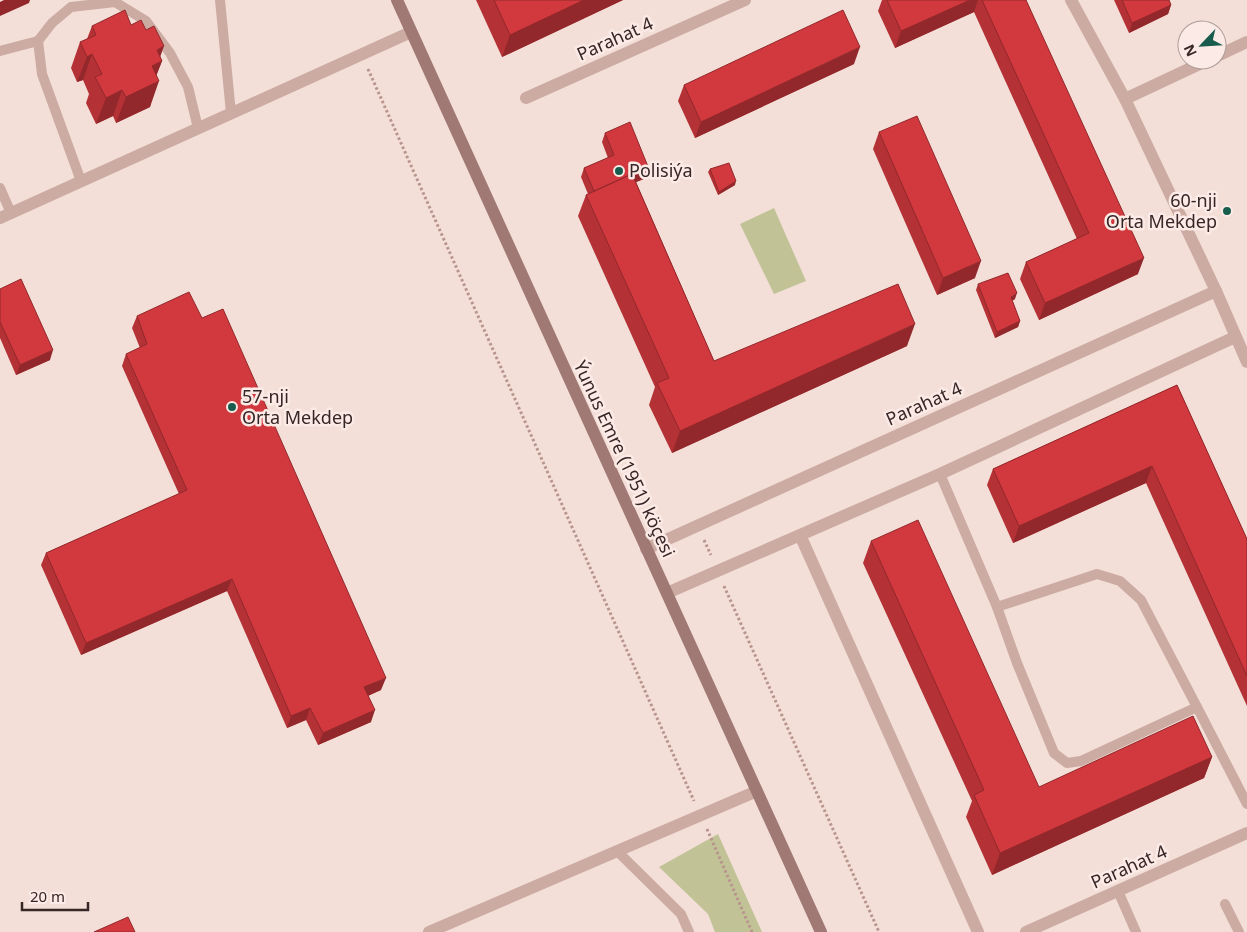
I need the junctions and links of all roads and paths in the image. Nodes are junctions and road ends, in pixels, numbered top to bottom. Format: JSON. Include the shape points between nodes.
{"nodes":[{"id":1,"x":220,"y":0,"type":"edge"},
{"id":2,"x":397,"y":0,"type":"edge"},
{"id":3,"x":745,"y":0,"type":"edge"},
{"id":4,"x":1071,"y":0,"type":"edge"},
{"id":5,"x":114,"y":1,"type":"edge"},
{"id":6,"x":70,"y":4,"type":"edge"},
{"id":7,"x":411,"y":32,"type":"junction"},
{"id":8,"x":38,"y":42,"type":"junction"},
{"id":9,"x":1247,"y":42,"type":"edge"},
{"id":10,"x":0,"y":50,"type":"edge"},
{"id":11,"x":1227,"y":51,"type":"edge"},
{"id":12,"x":362,"y":54,"type":"junction"},
{"id":13,"x":1187,"y":70,"type":"edge"},
{"id":14,"x":526,"y":98,"type":"dead end"},
{"id":15,"x":1125,"y":99,"type":"junction"},
{"id":16,"x":231,"y":113,"type":"junction"},
{"id":17,"x":198,"y":128,"type":"junction"},
{"id":18,"x":81,"y":181,"type":"junction"},
{"id":19,"x":0,"y":188,"type":"edge"},
{"id":20,"x":6,"y":215,"type":"edge"},
{"id":21,"x":1216,"y":291,"type":"junction"},
{"id":22,"x":1235,"y":337,"type":"junction"},
{"id":23,"x":1247,"y":362,"type":"edge"},
{"id":24,"x":940,"y":474,"type":"junction"},
{"id":25,"x":698,"y":526,"type":"junction"},
{"id":26,"x":800,"y":535,"type":"junction"},
{"id":27,"x":646,"y":550,"type":"junction"},
{"id":28,"x":718,"y":571,"type":"junction"},
{"id":29,"x":667,"y":593,"type":"junction"},
{"id":30,"x":996,"y":607,"type":"junction"},
{"id":31,"x":1198,"y":707,"type":"junction"},
{"id":32,"x":756,"y":791,"type":"junction"},
{"id":33,"x":1246,"y":798,"type":"edge"},
{"id":34,"x":700,"y":815,"type":"junction"},
{"id":35,"x":1247,"y":833,"type":"edge"},
{"id":36,"x":617,"y":851,"type":"junction"},
{"id":37,"x":1118,"y":891,"type":"junction"},
{"id":38,"x":1225,"y":904,"type":"dead end"},
{"id":39,"x":429,"y":932,"type":"edge"},
{"id":40,"x":689,"y":932,"type":"edge"},
{"id":41,"x":752,"y":932,"type":"edge"},
{"id":42,"x":821,"y":932,"type":"edge"},
{"id":43,"x":879,"y":932,"type":"edge"},
{"id":44,"x":978,"y":932,"type":"edge"},
{"id":45,"x":1026,"y":932,"type":"edge"},
{"id":46,"x":1136,"y":932,"type":"edge"},
{"id":47,"x":1239,"y":932,"type":"edge"}],
"edges":[{"from":1,"to":16,"type":"lane"},
{"from":2,"to":7,"type":"street","name":"Ýunus Emre (1951) köçesi"},
{"from":3,"to":14,"type":"street","name":"Parahat 4"},
{"from":4,"to":15,"type":"street"},
{"from":5,"to":6,"type":"lane"},
{"from":5,"to":17,"type":"lane","via":[[146,22],[170,53],[188,87]]},
{"from":6,"to":8,"type":"lane"},
{"from":7,"to":12,"type":"street"},
{"from":7,"to":27,"type":"street","name":"Ýunus Emre (1951) köçesi"},
{"from":8,"to":10,"type":"lane"},
{"from":8,"to":18,"type":"lane","via":[[42,74]]},
{"from":9,"to":11,"type":"street"},
{"from":12,"to":16,"type":"street"},
{"from":12,"to":34,"type":"path"},
{"from":13,"to":15,"type":"street"},
{"from":15,"to":21,"type":"street"},
{"from":16,"to":17,"type":"street"},
{"from":17,"to":18,"type":"street"},
{"from":18,"to":20,"type":"street"},
{"from":19,"to":20,"type":"lane"},
{"from":21,"to":22,"type":"street"},
{"from":21,"to":25,"type":"street","name":"Parahat 4"},
{"from":22,"to":23,"type":"street"},
{"from":22,"to":24,"type":"street"},
{"from":24,"to":26,"type":"street"},
{"from":24,"to":30,"type":"lane"},
{"from":25,"to":27,"type":"street","name":"Parahat 4"},
{"from":25,"to":28,"type":"path"},
{"from":26,"to":28,"type":"street"},
{"from":26,"to":44,"type":"street"},
{"from":27,"to":29,"type":"street","name":"Ýunus Emre (1951) köçesi"},
{"from":28,"to":29,"type":"street"},
{"from":28,"to":43,"type":"path"},
{"from":29,"to":32,"type":"street","name":"Ýunus Emre (1951) köçesi"},
{"from":30,"to":31,"type":"lane","via":[[1096,574],[1120,581],[1141,600]]},
{"from":30,"to":31,"type":"lane","via":[[1054,753],[1067,763],[1081,760]]},
{"from":31,"to":33,"type":"lane"},
{"from":32,"to":34,"type":"street"},
{"from":32,"to":42,"type":"street","name":"Ýunus Emre (1951) köçesi"},
{"from":34,"to":36,"type":"street"},
{"from":34,"to":41,"type":"path"},
{"from":35,"to":37,"type":"street","name":"Parahat 4"},
{"from":36,"to":39,"type":"street"},
{"from":36,"to":40,"type":"lane","via":[[681,914]]},
{"from":37,"to":45,"type":"street","name":"Parahat 4"},
{"from":37,"to":46,"type":"lane"},
{"from":38,"to":47,"type":"lane"}]}
